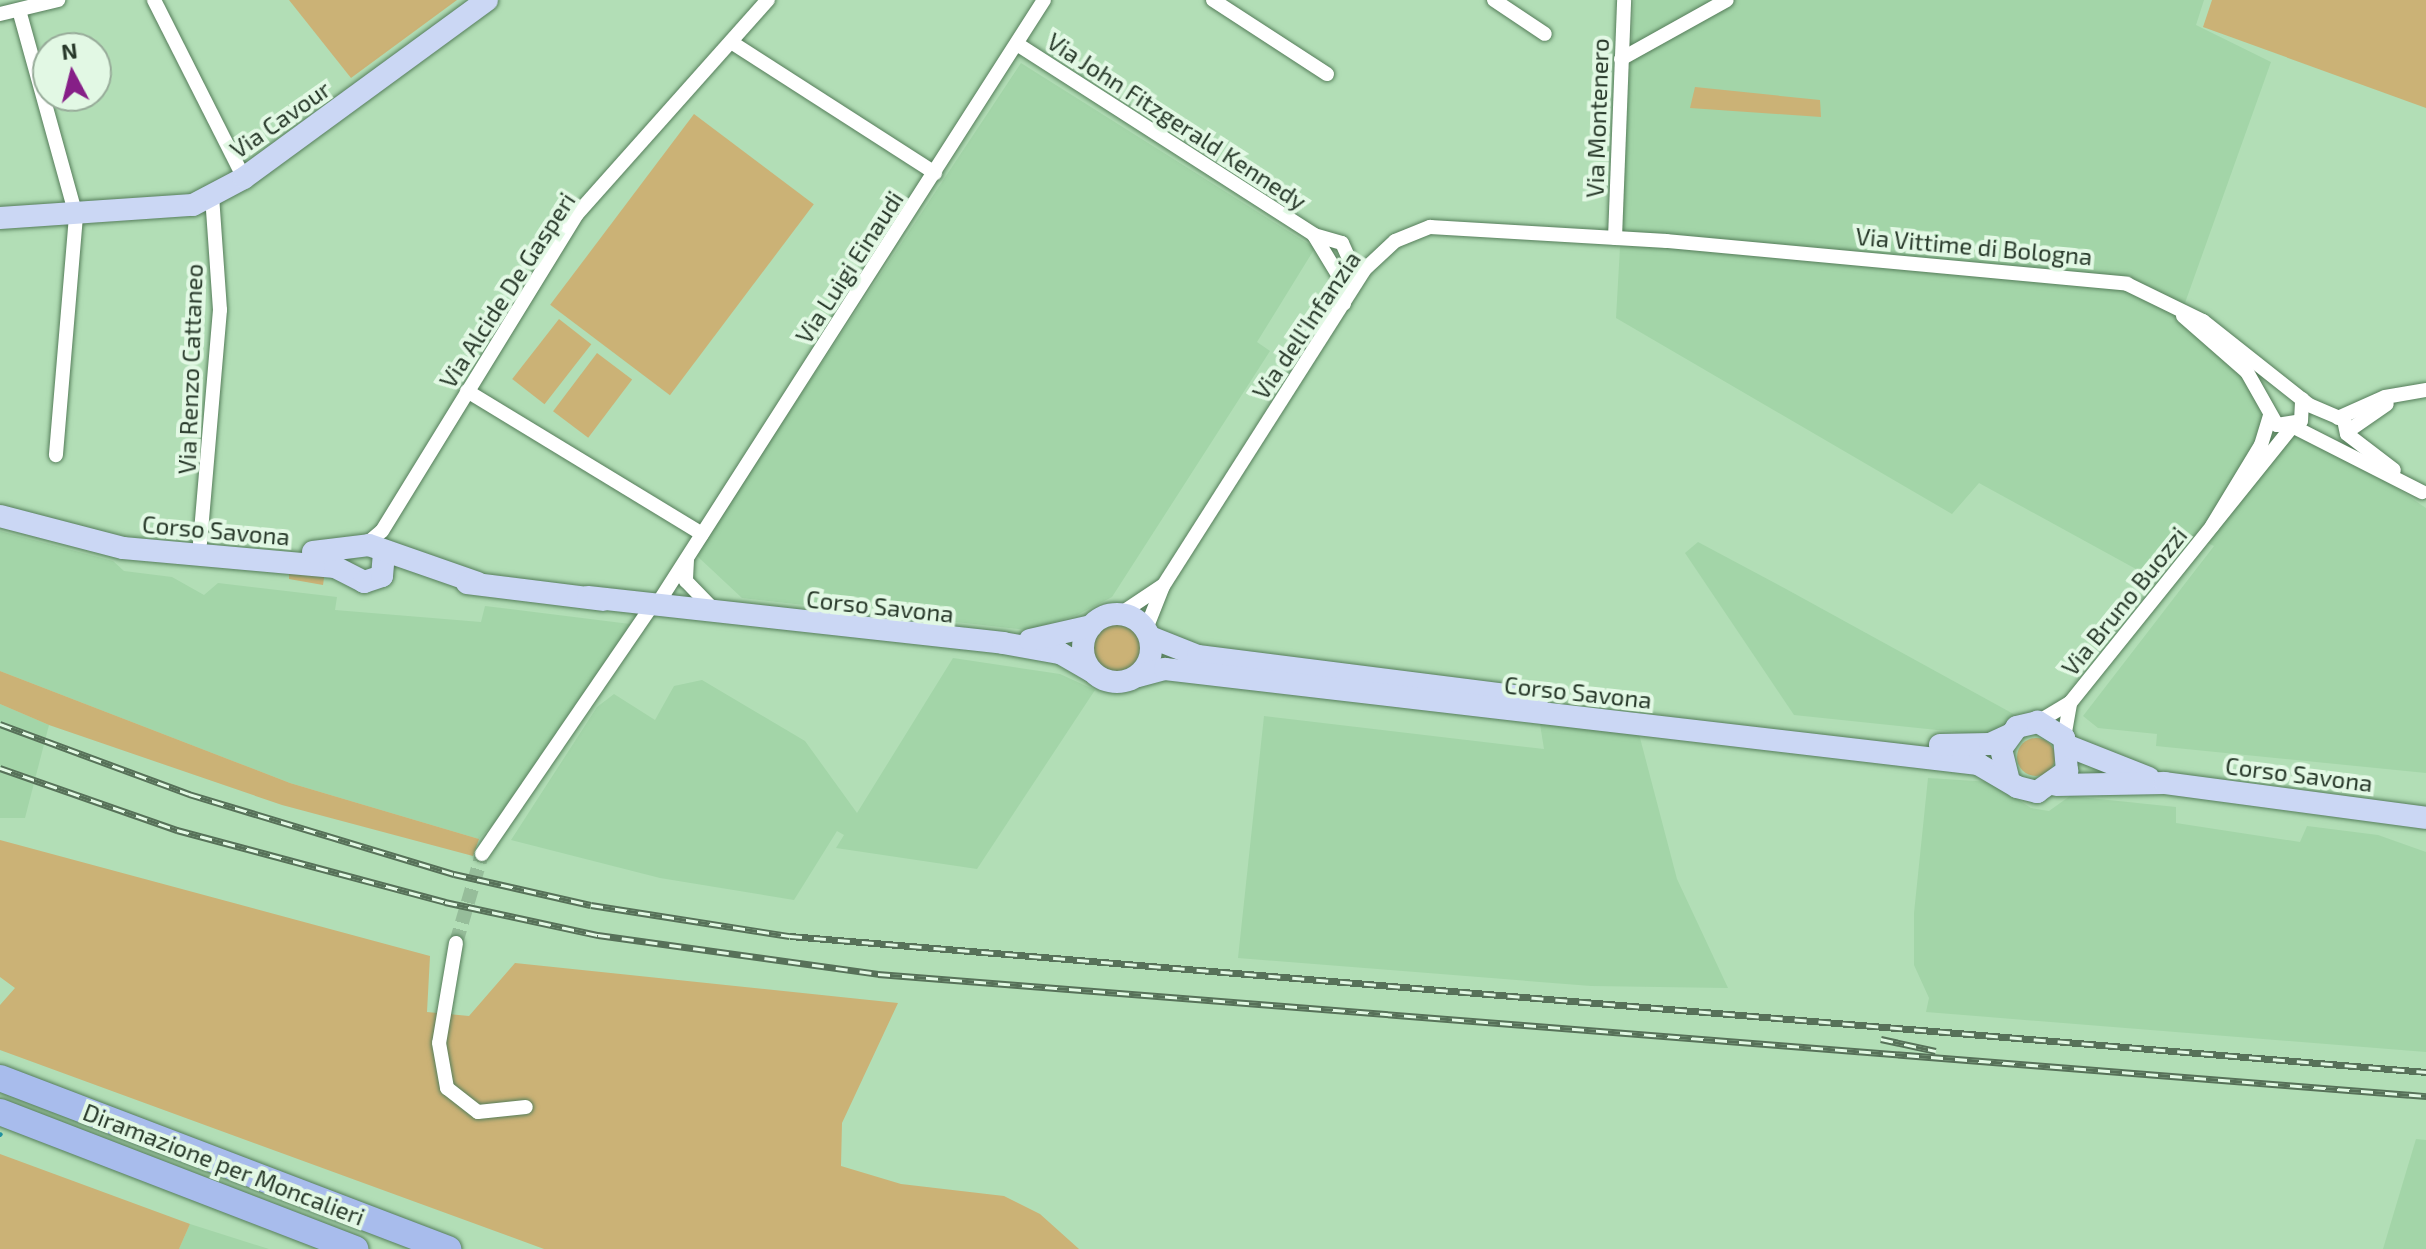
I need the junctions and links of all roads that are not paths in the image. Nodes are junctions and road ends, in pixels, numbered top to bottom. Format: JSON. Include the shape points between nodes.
{"nodes":[{"id":1,"x":58,"y":0,"type":"edge"},
{"id":2,"x":154,"y":0,"type":"edge"},
{"id":3,"x":487,"y":0,"type":"edge"},
{"id":4,"x":1044,"y":0,"type":"edge"},
{"id":5,"x":1213,"y":0,"type":"edge"},
{"id":6,"x":1494,"y":0,"type":"edge"},
{"id":7,"x":1624,"y":0,"type":"edge"},
{"id":8,"x":1727,"y":0,"type":"edge"},
{"id":9,"x":766,"y":1,"type":"edge"},
{"id":10,"x":19,"y":10,"type":"junction"},
{"id":11,"x":0,"y":14,"type":"edge"},
{"id":12,"x":1545,"y":34,"type":"dead end"},
{"id":13,"x":734,"y":44,"type":"junction"},
{"id":14,"x":1017,"y":44,"type":"junction"},
{"id":15,"x":1621,"y":59,"type":"junction"},
{"id":16,"x":1327,"y":74,"type":"dead end"},
{"id":17,"x":935,"y":173,"type":"junction"},
{"id":18,"x":244,"y":178,"type":"junction"},
{"id":19,"x":212,"y":196,"type":"junction"},
{"id":20,"x":76,"y":216,"type":"junction"},
{"id":21,"x":0,"y":218,"type":"edge"},
{"id":22,"x":1314,"y":235,"type":"junction"},
{"id":23,"x":1615,"y":238,"type":"junction"},
{"id":24,"x":1358,"y":279,"type":"junction"},
{"id":25,"x":1344,"y":304,"type":"junction"},
{"id":26,"x":2180,"y":312,"type":"junction"},
{"id":27,"x":2426,"y":390,"type":"edge"},
{"id":28,"x":467,"y":391,"type":"junction"},
{"id":29,"x":2298,"y":396,"type":"junction"},
{"id":30,"x":2397,"y":397,"type":"junction"},
{"id":31,"x":2269,"y":413,"type":"junction"},
{"id":32,"x":2337,"y":418,"type":"junction"},
{"id":33,"x":2293,"y":427,"type":"junction"},
{"id":34,"x":2348,"y":433,"type":"junction"},
{"id":35,"x":2330,"y":440,"type":"junction"},
{"id":36,"x":56,"y":455,"type":"dead end"},
{"id":37,"x":2424,"y":493,"type":"edge"},
{"id":38,"x":0,"y":516,"type":"edge"},
{"id":39,"x":2212,"y":526,"type":"junction"},
{"id":40,"x":76,"y":534,"type":"junction"},
{"id":41,"x":702,"y":534,"type":"junction"},
{"id":42,"x":200,"y":543,"type":"junction"},
{"id":43,"x":371,"y":555,"type":"junction"},
{"id":44,"x":688,"y":555,"type":"junction"},
{"id":45,"x":1163,"y":586,"type":"junction"},
{"id":46,"x":655,"y":604,"type":"junction"},
{"id":47,"x":711,"y":607,"type":"junction"},
{"id":48,"x":1120,"y":614,"type":"junction"},
{"id":49,"x":751,"y":616,"type":"junction"},
{"id":50,"x":1091,"y":626,"type":"junction"},
{"id":51,"x":1148,"y":633,"type":"junction"},
{"id":52,"x":1003,"y":643,"type":"junction"},
{"id":53,"x":1091,"y":671,"type":"junction"},
{"id":54,"x":1138,"y":676,"type":"junction"},
{"id":55,"x":2070,"y":703,"type":"junction"},
{"id":56,"x":2038,"y":722,"type":"junction"},
{"id":57,"x":2009,"y":735,"type":"junction"},
{"id":58,"x":2066,"y":742,"type":"junction"},
{"id":59,"x":2009,"y":780,"type":"junction"},
{"id":60,"x":2165,"y":783,"type":"junction"},
{"id":61,"x":2056,"y":785,"type":"junction"},
{"id":62,"x":2426,"y":818,"type":"edge"},
{"id":63,"x":482,"y":854,"type":"tunnel mouth"},
{"id":64,"x":456,"y":943,"type":"tunnel mouth"},
{"id":65,"x":0,"y":1078,"type":"edge"},
{"id":66,"x":526,"y":1107,"type":"dead end"},
{"id":67,"x":0,"y":1112,"type":"edge"},
{"id":68,"x":355,"y":1249,"type":"edge"},
{"id":69,"x":448,"y":1249,"type":"edge"}],
"edges":[{"from":1,"to":10,"type":"street"},
{"from":2,"to":18,"type":"street"},
{"from":3,"to":18,"type":"main road","name":"Via Cavour"},
{"from":4,"to":14,"type":"street","name":"Via Luigi Einaudi"},
{"from":5,"to":16,"type":"street"},
{"from":6,"to":12,"type":"street"},
{"from":7,"to":15,"type":"street","name":"Via Montenero"},
{"from":8,"to":15,"type":"street"},
{"from":9,"to":13,"type":"street","name":"Via Alcide De Gasperi"},
{"from":10,"to":11,"type":"street"},
{"from":10,"to":20,"type":"street"},
{"from":13,"to":17,"type":"street"},
{"from":13,"to":28,"type":"street","name":"Via Alcide De Gasperi","via":[[577,214]]},
{"from":14,"to":17,"type":"street","name":"Via Luigi Einaudi"},
{"from":14,"to":22,"type":"street","name":"Via John Fitzgerald Kennedy"},
{"from":15,"to":23,"type":"street","name":"Via Montenero"},
{"from":17,"to":41,"type":"street","name":"Via Luigi Einaudi"},
{"from":18,"to":19,"type":"main road","name":"Via Cavour"},
{"from":19,"to":20,"type":"main road","name":"Via Cavour","via":[[174,208]]},
{"from":19,"to":42,"type":"street","name":"Via Renzo Cattaneo","via":[[220,310]]},
{"from":20,"to":21,"type":"main road","name":"Via Cavour"},
{"from":20,"to":36,"type":"street"},
{"from":22,"to":24,"type":"street","name":"Via John Fitzgerald Kennedy","via":[[1342,243]]},
{"from":22,"to":25,"type":"street","name":"Via John Fitzgerald Kennedy","via":[[1340,278]]},
{"from":23,"to":24,"type":"street","name":"Via dell'Infanzia","via":[[1430,227],[1395,241]]},
{"from":23,"to":26,"type":"street","name":"Via Vittime di Bologna","via":[[2102,280]]},
{"from":24,"to":25,"type":"street","name":"Via dell'Infanzia"},
{"from":25,"to":45,"type":"street","name":"Via dell'Infanzia"},
{"from":26,"to":29,"type":"street","name":"Via Vittime di Bologna"},
{"from":26,"to":31,"type":"street","via":[[2247,372]]},
{"from":27,"to":30,"type":"street"},
{"from":28,"to":41,"type":"street"},
{"from":28,"to":43,"type":"street","name":"Via Alcide De Gasperi"},
{"from":29,"to":31,"type":"street","via":[[2277,395]]},
{"from":29,"to":32,"type":"street"},
{"from":29,"to":33,"type":"street","via":[[2305,413]]},
{"from":30,"to":32,"type":"street"},
{"from":30,"to":34,"type":"street"},
{"from":31,"to":33,"type":"street"},
{"from":31,"to":39,"type":"street","name":"Via Bruno Buozzi","via":[[2261,445]]},
{"from":32,"to":34,"type":"street"},
{"from":32,"to":35,"type":"street","via":[[2325,427]]},
{"from":33,"to":35,"type":"street"},
{"from":33,"to":39,"type":"street","name":"Via Bruno Buozzi"},
{"from":34,"to":35,"type":"street"},
{"from":34,"to":37,"type":"street"},
{"from":35,"to":37,"type":"street"},
{"from":38,"to":40,"type":"main road","name":"Corso Savona"},
{"from":39,"to":55,"type":"street","name":"Via Bruno Buozzi"},
{"from":40,"to":42,"type":"main road","name":"Corso Savona"},
{"from":40,"to":43,"type":"main road","name":"Corso Savona","via":[[123,548]]},
{"from":41,"to":44,"type":"street","name":"Via Luigi Einaudi"},
{"from":42,"to":43,"type":"main road","name":"Corso Savona"},
{"from":43,"to":46,"type":"main road","name":"Corso Savona","via":[[478,583]]},
{"from":44,"to":46,"type":"street","name":"Via Luigi Einaudi"},
{"from":44,"to":47,"type":"street","via":[[686,581]]},
{"from":45,"to":48,"type":"street","name":"Via dell'Infanzia"},
{"from":45,"to":51,"type":"street","name":"Via dell'Infanzia"},
{"from":46,"to":47,"type":"main road","name":"Corso Savona"},
{"from":46,"to":49,"type":"main road","name":"Corso Savona"},
{"from":46,"to":63,"type":"street","name":"Via Luigi Einaudi"},
{"from":47,"to":49,"type":"main road","name":"Corso Savona"},
{"from":48,"to":50,"type":"main road"},
{"from":48,"to":51,"type":"main road"},
{"from":49,"to":52,"type":"main road","name":"Corso Savona"},
{"from":50,"to":52,"type":"main road","name":"Corso Savona"},
{"from":50,"to":53,"type":"main road","via":[[1082,649]]},
{"from":51,"to":54,"type":"main road","via":[[1149,662]]},
{"from":51,"to":57,"type":"main road","name":"Corso Savona","via":[[1198,656],[1260,665],[1914,744],[1967,747]]},
{"from":52,"to":53,"type":"main road","name":"Corso Savona","via":[[1060,653]]},
{"from":53,"to":54,"type":"main road","via":[[1119,683]]},
{"from":54,"to":59,"type":"main road","name":"Corso Savona","via":[[1165,669],[1978,764]]},
{"from":55,"to":56,"type":"street","name":"Via Bruno Buozzi"},
{"from":55,"to":58,"type":"street","name":"Via Bruno Buozzi"},
{"from":56,"to":57,"type":"main road"},
{"from":56,"to":58,"type":"main road"},
{"from":57,"to":59,"type":"main road","via":[[2000,757]]},
{"from":58,"to":60,"type":"main road","name":"Corso Savona"},
{"from":58,"to":61,"type":"main road","via":[[2067,771]]},
{"from":59,"to":61,"type":"main road","via":[[2037,792]]},
{"from":60,"to":61,"type":"main road","name":"Corso Savona"},
{"from":60,"to":62,"type":"main road","name":"Corso Savona"},
{"from":64,"to":66,"type":"street","via":[[439,1043],[447,1088],[478,1112]]},
{"from":65,"to":69,"type":"highway","name":"Diramazione per Moncalieri"},
{"from":67,"to":68,"type":"highway","name":"Diramazione per Moncalieri"}]}
